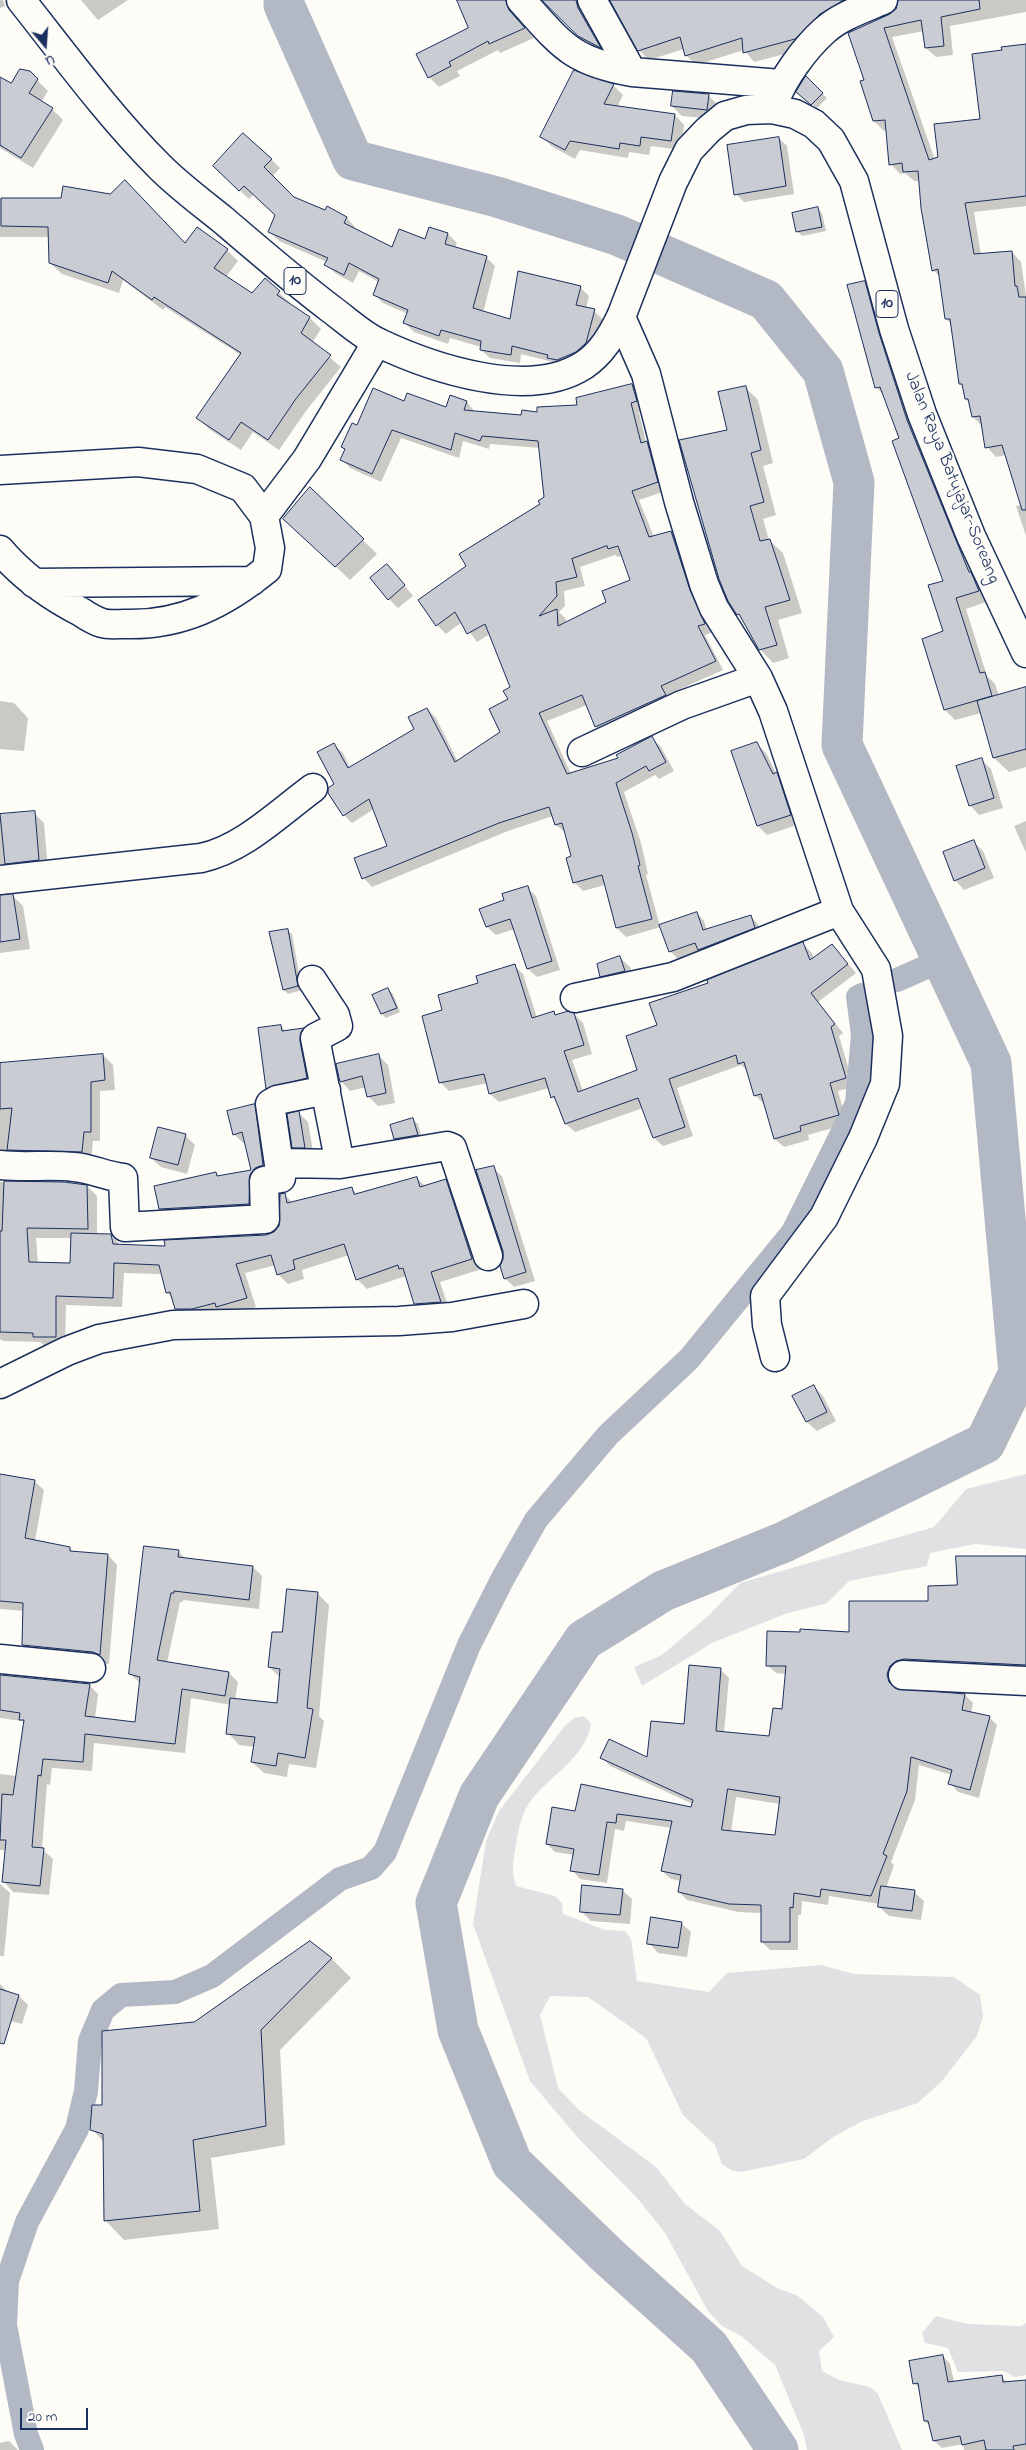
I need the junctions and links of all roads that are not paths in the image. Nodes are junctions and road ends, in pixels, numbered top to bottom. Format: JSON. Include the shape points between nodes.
{"nodes":[{"id":1,"x":21,"y":0,"type":"edge"},
{"id":2,"x":521,"y":0,"type":"edge"},
{"id":3,"x":592,"y":0,"type":"edge"},
{"id":4,"x":882,"y":0,"type":"edge"},
{"id":5,"x":632,"y":72,"type":"junction"},
{"id":6,"x":781,"y":84,"type":"junction"},
{"id":7,"x":772,"y":109,"type":"junction"},
{"id":8,"x":624,"y":310,"type":"junction"},
{"id":9,"x":377,"y":342,"type":"junction"},
{"id":10,"x":0,"y":470,"type":"edge"},
{"id":11,"x":264,"y":516,"type":"junction"},
{"id":12,"x":0,"y":550,"type":"edge"},
{"id":13,"x":252,"y":581,"type":"junction"},
{"id":14,"x":34,"y":583,"type":"junction"},
{"id":15,"x":1026,"y":653,"type":"edge"},
{"id":16,"x":758,"y":678,"type":"junction"},
{"id":17,"x":582,"y":752,"type":"dead end"},
{"id":18,"x":313,"y":788,"type":"dead end"},
{"id":19,"x":0,"y":880,"type":"edge"},
{"id":20,"x":839,"y":911,"type":"junction"},
{"id":21,"x":312,"y":980,"type":"dead end"},
{"id":22,"x":576,"y":998,"type":"dead end"},
{"id":23,"x":326,"y":1090,"type":"junction"},
{"id":24,"x":280,"y":1163,"type":"junction"},
{"id":25,"x":340,"y":1164,"type":"junction"},
{"id":26,"x":0,"y":1165,"type":"edge"},
{"id":27,"x":488,"y":1256,"type":"dead end"},
{"id":28,"x":524,"y":1304,"type":"dead end"},
{"id":29,"x":775,"y":1358,"type":"dead end"},
{"id":30,"x":0,"y":1384,"type":"edge"},
{"id":31,"x":0,"y":1659,"type":"edge"},
{"id":32,"x":91,"y":1668,"type":"dead end"},
{"id":33,"x":903,"y":1675,"type":"dead end"},
{"id":34,"x":1026,"y":1681,"type":"edge"}],
"edges":[{"from":1,"to":9,"type":"main road","name":"Jalan Raya Batujajar-Soreang","number":"10","via":[[104,106],[161,168],[302,288]]},
{"from":2,"to":5,"type":"main road","via":[[556,39],[577,56],[602,66]]},
{"from":3,"to":5,"type":"main road"},
{"from":4,"to":6,"type":"main road","via":[[849,14],[824,31]]},
{"from":5,"to":6,"type":"main road"},
{"from":6,"to":7,"type":"main road"},
{"from":7,"to":8,"type":"main road","name":"Jalan Raya Batujajar-Soreang","number":"10","via":[[746,110],[725,116],[689,150]]},
{"from":7,"to":15,"type":"main road","name":"Jalan Raya Batujajar-Soreang","number":"10","via":[[795,114],[814,124],[831,140],[851,174],[894,329],[922,414],[971,536]]},
{"from":8,"to":9,"type":"main road","name":"Jalan Raya Batujajar-Soreang","number":"10","via":[[598,354],[583,366],[561,376],[537,380],[498,380],[458,374]]},
{"from":8,"to":16,"type":"main road","via":[[646,374],[704,584],[714,608]]},
{"from":9,"to":11,"type":"main road","via":[[307,459]]},
{"from":10,"to":11,"type":"main road","via":[[138,462],[197,468],[243,488]]},
{"from":11,"to":13,"type":"main road","via":[[270,548],[267,569]]},
{"from":12,"to":14,"type":"main road"},
{"from":13,"to":14,"type":"main road"},
{"from":13,"to":14,"type":"main road","via":[[219,603],[186,617],[137,624],[102,623],[56,599]]},
{"from":16,"to":17,"type":"main road","via":[[682,705]]},
{"from":16,"to":20,"type":"main road","via":[[773,711]]},
{"from":18,"to":19,"type":"main road","via":[[220,854]]},
{"from":20,"to":22,"type":"main road","via":[[674,977]]},
{"from":20,"to":29,"type":"main road","via":[[876,969],[888,1036],[885,1084],[863,1138],[824,1217],[765,1296],[767,1325]]},
{"from":21,"to":23,"type":"main road","via":[[335,1015],[338,1026],[315,1038]]},
{"from":23,"to":24,"type":"main road","via":[[270,1104]]},
{"from":23,"to":25,"type":"main road"},
{"from":24,"to":25,"type":"main road"},
{"from":24,"to":26,"type":"main road","via":[[281,1178],[264,1182],[265,1219],[125,1227],[123,1178],[75,1167]]},
{"from":25,"to":27,"type":"main road","via":[[447,1146],[452,1148]]},
{"from":28,"to":30,"type":"main road","via":[[452,1317],[398,1321],[173,1324],[99,1339]]},
{"from":31,"to":32,"type":"main road"},
{"from":33,"to":34,"type":"main road"}]}
